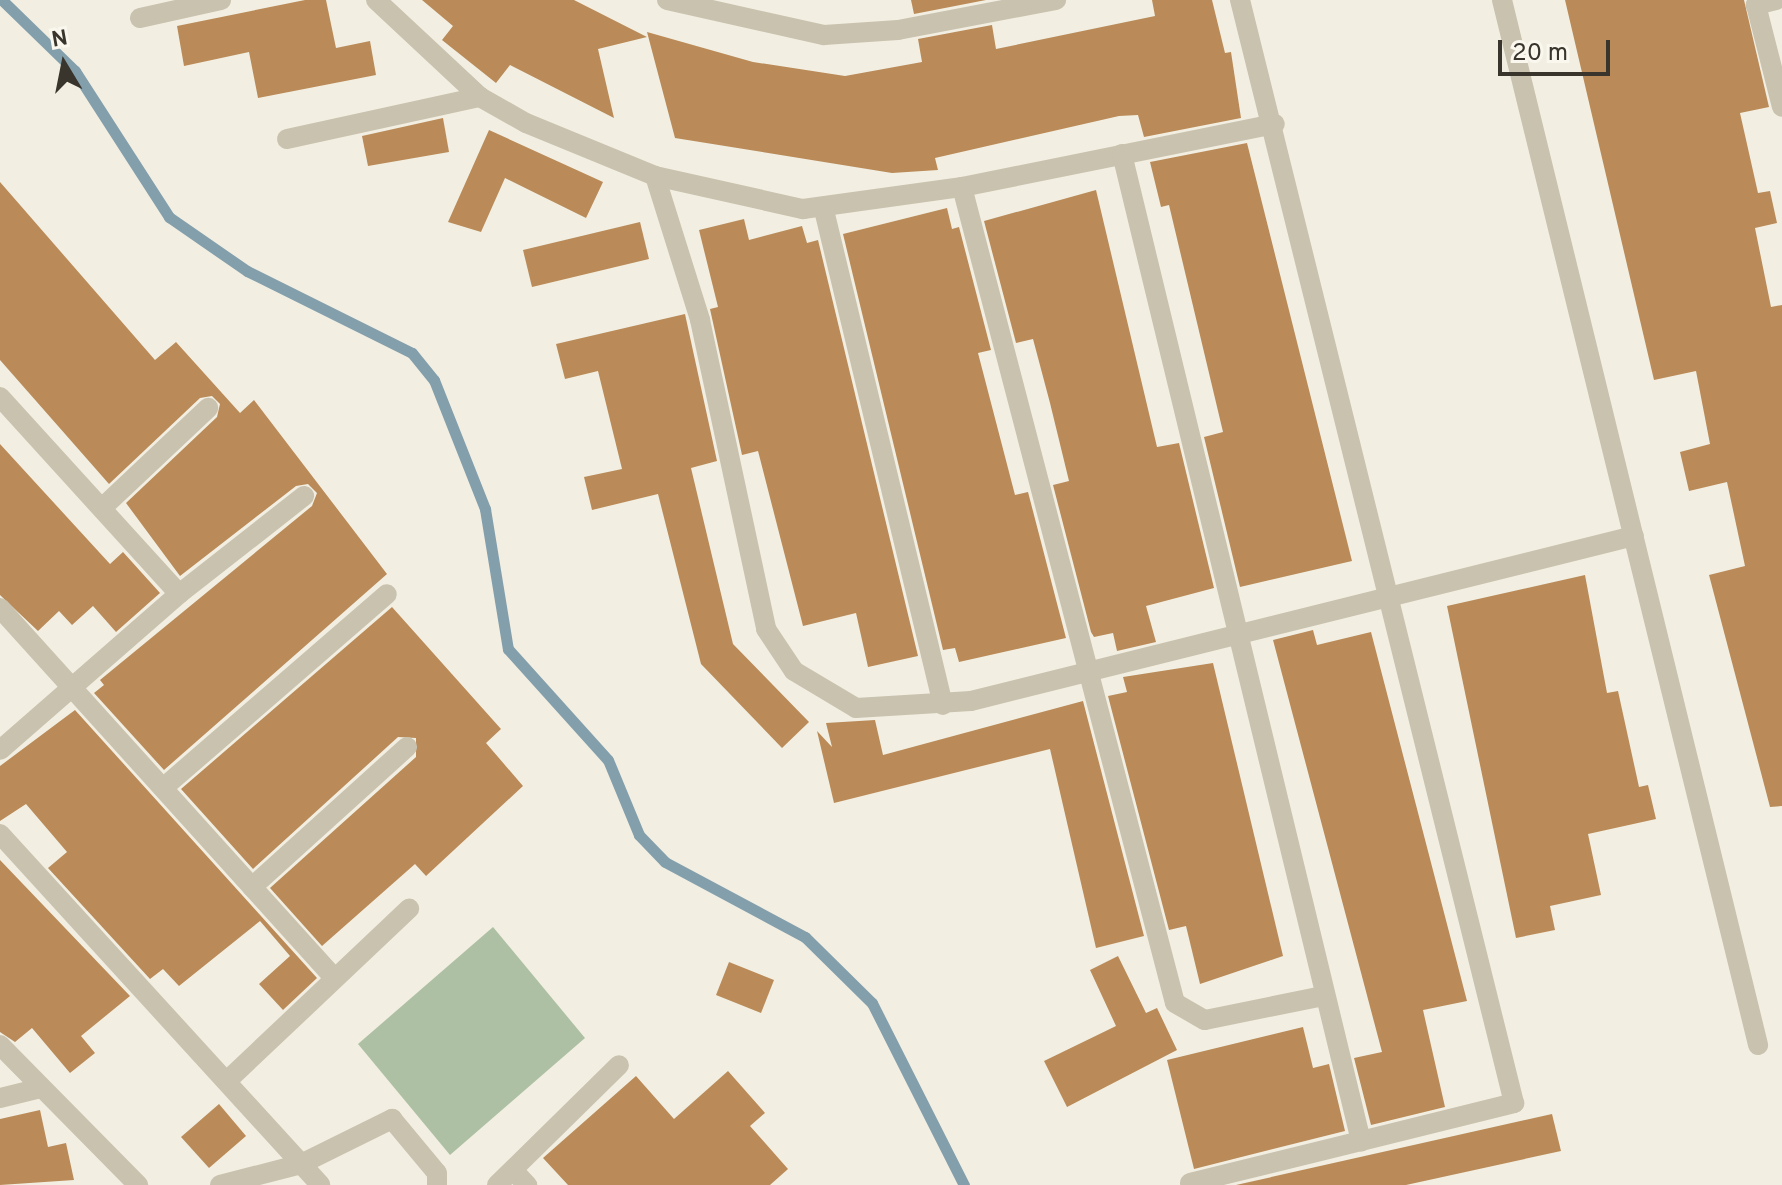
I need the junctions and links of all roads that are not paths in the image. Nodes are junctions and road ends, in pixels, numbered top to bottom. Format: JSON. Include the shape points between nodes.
{"nodes":[{"id":1,"x":221,"y":0,"type":"edge"},
{"id":2,"x":376,"y":0,"type":"edge"},
{"id":3,"x":667,"y":0,"type":"edge"},
{"id":4,"x":1056,"y":0,"type":"edge"},
{"id":5,"x":1240,"y":0,"type":"edge"},
{"id":6,"x":1502,"y":0,"type":"edge"},
{"id":7,"x":1776,"y":0,"type":"edge"},
{"id":8,"x":140,"y":18,"type":"dead end"},
{"id":9,"x":480,"y":97,"type":"junction"},
{"id":10,"x":1782,"y":107,"type":"edge"},
{"id":11,"x":1275,"y":124,"type":"junction"},
{"id":12,"x":287,"y":139,"type":"dead end"},
{"id":13,"x":1122,"y":154,"type":"junction"},
{"id":14,"x":655,"y":176,"type":"junction"},
{"id":15,"x":962,"y":187,"type":"junction"},
{"id":16,"x":824,"y":210,"type":"junction"},
{"id":17,"x":0,"y":397,"type":"edge"},
{"id":18,"x":208,"y":408,"type":"dead end"},
{"id":19,"x":304,"y":496,"type":"dead end"},
{"id":20,"x":102,"y":508,"type":"junction"},
{"id":21,"x":1634,"y":536,"type":"junction"},
{"id":22,"x":179,"y":594,"type":"junction"},
{"id":23,"x":387,"y":594,"type":"dead end"},
{"id":24,"x":1388,"y":598,"type":"junction"},
{"id":25,"x":0,"y":608,"type":"edge"},
{"id":26,"x":1234,"y":633,"type":"junction"},
{"id":27,"x":1089,"y":671,"type":"junction"},
{"id":28,"x":73,"y":687,"type":"junction"},
{"id":29,"x":943,"y":705,"type":"junction"},
{"id":30,"x":407,"y":747,"type":"dead end"},
{"id":31,"x":0,"y":750,"type":"edge"},
{"id":32,"x":163,"y":788,"type":"junction"},
{"id":33,"x":0,"y":834,"type":"edge"},
{"id":34,"x":252,"y":887,"type":"junction"},
{"id":35,"x":409,"y":909,"type":"dead end"},
{"id":36,"x":334,"y":978,"type":"junction"},
{"id":37,"x":1323,"y":996,"type":"junction"},
{"id":38,"x":0,"y":1045,"type":"edge"},
{"id":39,"x":1758,"y":1045,"type":"dead end"},
{"id":40,"x":619,"y":1065,"type":"dead end"},
{"id":41,"x":229,"y":1079,"type":"junction"},
{"id":42,"x":41,"y":1088,"type":"junction"},
{"id":43,"x":0,"y":1098,"type":"edge"},
{"id":44,"x":1361,"y":1141,"type":"junction"},
{"id":45,"x":301,"y":1164,"type":"junction"},
{"id":46,"x":520,"y":1178,"type":"edge"},
{"id":47,"x":1190,"y":1183,"type":"dead end"},
{"id":48,"x":138,"y":1185,"type":"edge"},
{"id":49,"x":220,"y":1185,"type":"edge"},
{"id":50,"x":320,"y":1185,"type":"edge"},
{"id":51,"x":437,"y":1185,"type":"edge"},
{"id":52,"x":497,"y":1185,"type":"edge"}],
"edges":[{"from":1,"to":8,"type":"street"},
{"from":2,"to":9,"type":"street"},
{"from":3,"to":4,"type":"street","via":[[824,35],[977,18]]},
{"from":5,"to":11,"type":"street"},
{"from":6,"to":21,"type":"street"},
{"from":7,"to":10,"type":"street","via":[[1756,5]]},
{"from":9,"to":12,"type":"street"},
{"from":9,"to":14,"type":"street"},
{"from":11,"to":13,"type":"street"},
{"from":11,"to":24,"type":"street"},
{"from":13,"to":15,"type":"street"},
{"from":13,"to":26,"type":"street"},
{"from":14,"to":16,"type":"street"},
{"from":14,"to":29,"type":"street","via":[[700,320],[775,647],[803,678],[856,708]]},
{"from":15,"to":16,"type":"street"},
{"from":15,"to":27,"type":"street"},
{"from":16,"to":29,"type":"street"},
{"from":17,"to":20,"type":"street"},
{"from":18,"to":20,"type":"street"},
{"from":19,"to":22,"type":"street"},
{"from":20,"to":22,"type":"street"},
{"from":21,"to":24,"type":"street"},
{"from":21,"to":39,"type":"street"},
{"from":22,"to":28,"type":"street"},
{"from":23,"to":32,"type":"street"},
{"from":24,"to":26,"type":"street"},
{"from":24,"to":44,"type":"street","via":[[1514,1103]]},
{"from":25,"to":28,"type":"street"},
{"from":26,"to":27,"type":"street"},
{"from":26,"to":37,"type":"street"},
{"from":27,"to":29,"type":"street"},
{"from":27,"to":37,"type":"street","via":[[1175,1003],[1205,1020]]},
{"from":28,"to":31,"type":"street"},
{"from":28,"to":32,"type":"street"},
{"from":30,"to":34,"type":"street"},
{"from":32,"to":34,"type":"street"},
{"from":33,"to":41,"type":"street"},
{"from":34,"to":36,"type":"street"},
{"from":35,"to":36,"type":"street"},
{"from":36,"to":41,"type":"street"},
{"from":37,"to":44,"type":"street"},
{"from":38,"to":42,"type":"street"},
{"from":40,"to":46,"type":"street"},
{"from":41,"to":45,"type":"street"},
{"from":42,"to":43,"type":"street"},
{"from":42,"to":48,"type":"street"},
{"from":44,"to":47,"type":"street"},
{"from":45,"to":49,"type":"street"},
{"from":45,"to":50,"type":"street"},
{"from":45,"to":51,"type":"street","via":[[392,1119],[437,1173]]},
{"from":46,"to":52,"type":"street"}]}
